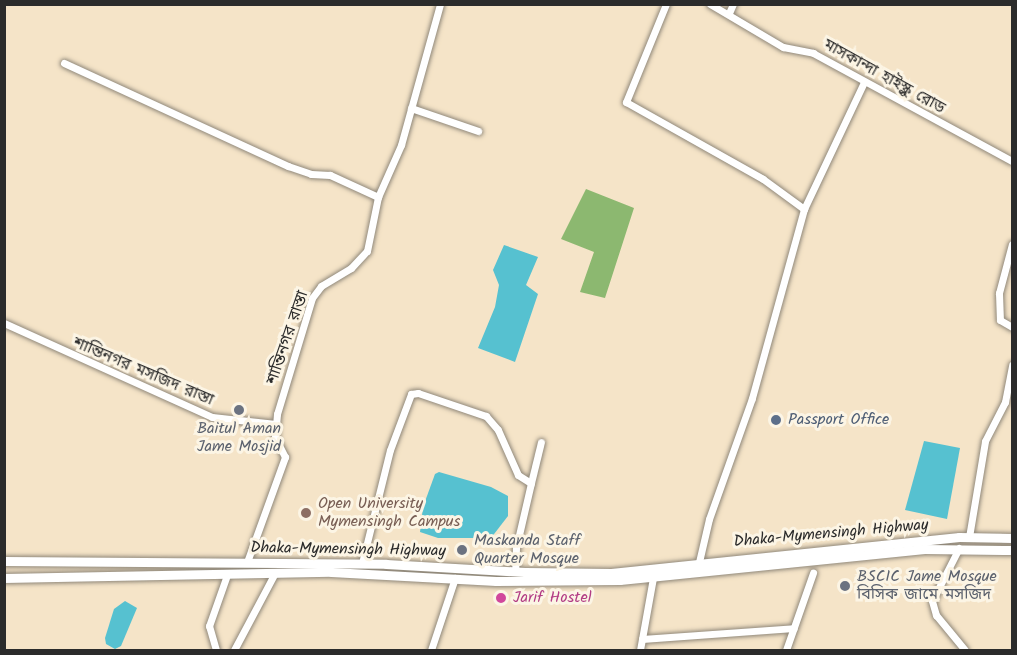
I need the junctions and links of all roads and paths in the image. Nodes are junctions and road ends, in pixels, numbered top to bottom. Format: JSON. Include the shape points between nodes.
{"nodes":[{"id":1,"x":440,"y":4,"type":"edge"},
{"id":2,"x":666,"y":4,"type":"edge"},
{"id":3,"x":710,"y":4,"type":"edge"},
{"id":4,"x":733,"y":4,"type":"edge"},
{"id":5,"x":729,"y":13,"type":"junction"},
{"id":6,"x":64,"y":63,"type":"dead end"},
{"id":7,"x":864,"y":82,"type":"junction"},
{"id":8,"x":411,"y":108,"type":"junction"},
{"id":9,"x":478,"y":130,"type":"dead end"},
{"id":10,"x":1012,"y":161,"type":"edge"},
{"id":11,"x":378,"y":197,"type":"junction"},
{"id":12,"x":804,"y":209,"type":"junction"},
{"id":13,"x":1012,"y":244,"type":"edge"},
{"id":14,"x":4,"y":323,"type":"edge"},
{"id":15,"x":1012,"y":327,"type":"edge"},
{"id":16,"x":1012,"y":365,"type":"edge"},
{"id":17,"x":276,"y":424,"type":"junction"},
{"id":18,"x":541,"y":442,"type":"dead end"},
{"id":19,"x":531,"y":483,"type":"junction"},
{"id":20,"x":969,"y":537,"type":"junction"},
{"id":21,"x":1012,"y":538,"type":"edge"},
{"id":22,"x":959,"y":548,"type":"junction"},
{"id":23,"x":1012,"y":550,"type":"edge"},
{"id":24,"x":4,"y":561,"type":"edge"},
{"id":25,"x":247,"y":562,"type":"junction"},
{"id":26,"x":699,"y":562,"type":"junction"},
{"id":27,"x":362,"y":563,"type":"junction"},
{"id":28,"x":515,"y":572,"type":"junction"},
{"id":29,"x":275,"y":573,"type":"junction"},
{"id":30,"x":813,"y":573,"type":"dead end"},
{"id":31,"x":227,"y":575,"type":"junction"},
{"id":32,"x":4,"y":578,"type":"edge"},
{"id":33,"x":455,"y":578,"type":"junction"},
{"id":34,"x":653,"y":578,"type":"junction"},
{"id":35,"x":794,"y":628,"type":"junction"},
{"id":36,"x":642,"y":639,"type":"junction"},
{"id":37,"x":216,"y":651,"type":"edge"},
{"id":38,"x":234,"y":651,"type":"edge"},
{"id":39,"x":431,"y":651,"type":"edge"},
{"id":40,"x":640,"y":651,"type":"edge"},
{"id":41,"x":786,"y":651,"type":"edge"},
{"id":42,"x":965,"y":651,"type":"edge"}],
"edges":[{"from":1,"to":8,"type":"street","name":"শান্তিনগর রাস্তা"},
{"from":2,"to":12,"type":"street","via":[[626,102],[763,179]]},
{"from":3,"to":5,"type":"street","name":"মাসকান্দা হাইস্কুল রোড"},
{"from":4,"to":5,"type":"street"},
{"from":5,"to":7,"type":"street","name":"মাসকান্দা হাইস্কুল রোড","via":[[783,47],[813,53]]},
{"from":6,"to":11,"type":"street","via":[[288,166],[311,174],[330,175]]},
{"from":7,"to":10,"type":"street","name":"মাসকান্দা হাইস্কুল রোড"},
{"from":7,"to":12,"type":"street"},
{"from":8,"to":9,"type":"street"},
{"from":8,"to":11,"type":"street","name":"শান্তিনগর রাস্তা","via":[[401,145]]},
{"from":11,"to":17,"type":"street","name":"শান্তিনগর রাস্তা","via":[[367,251],[351,268],[321,286],[312,298]]},
{"from":12,"to":26,"type":"street","via":[[752,398],[709,519]]},
{"from":13,"to":15,"type":"street","via":[[999,293],[1000,320]]},
{"from":14,"to":17,"type":"street","name":"শান্তিনগর মসজিদ রাস্তা","via":[[212,417]]},
{"from":16,"to":20,"type":"street","via":[[1005,402],[985,441]]},
{"from":17,"to":25,"type":"street","name":"শান্তিনগর রাস্তা","via":[[275,437],[285,457]]},
{"from":18,"to":19,"type":"street"},
{"from":19,"to":27,"type":"street","via":[[518,475],[498,430],[486,416],[411,394],[379,487]]},
{"from":19,"to":28,"type":"street","via":[[516,548]]},
{"from":20,"to":21,"type":"main road","name":"Dhaka-Mymensingh Highway"},
{"from":20,"to":26,"type":"main road","name":"Dhaka-Mymensingh Highway"},
{"from":22,"to":23,"type":"main road","name":"Dhaka-Mymensingh Highway"},
{"from":22,"to":34,"type":"main road","name":"Dhaka-Mymensingh Highway"},
{"from":22,"to":42,"type":"street","via":[[932,601],[936,615]]},
{"from":24,"to":25,"type":"main road","name":"Dhaka-Mymensingh Highway"},
{"from":25,"to":27,"type":"main road","name":"Dhaka-Mymensingh Highway"},
{"from":26,"to":28,"type":"main road","name":"Dhaka-Mymensingh Highway","via":[[611,573]]},
{"from":27,"to":28,"type":"main road","name":"Dhaka-Mymensingh Highway"},
{"from":29,"to":31,"type":"main road","name":"Dhaka-Mymensingh Highway"},
{"from":29,"to":33,"type":"main road","name":"Dhaka-Mymensingh Highway"},
{"from":29,"to":38,"type":"street"},
{"from":30,"to":35,"type":"street"},
{"from":31,"to":32,"type":"main road","name":"Dhaka-Mymensingh Highway"},
{"from":31,"to":37,"type":"street","via":[[209,626]]},
{"from":33,"to":34,"type":"main road","name":"Dhaka-Mymensingh Highway"},
{"from":33,"to":39,"type":"street"},
{"from":34,"to":36,"type":"street"},
{"from":35,"to":36,"type":"street"},
{"from":35,"to":41,"type":"street"},
{"from":36,"to":40,"type":"street"}]}
